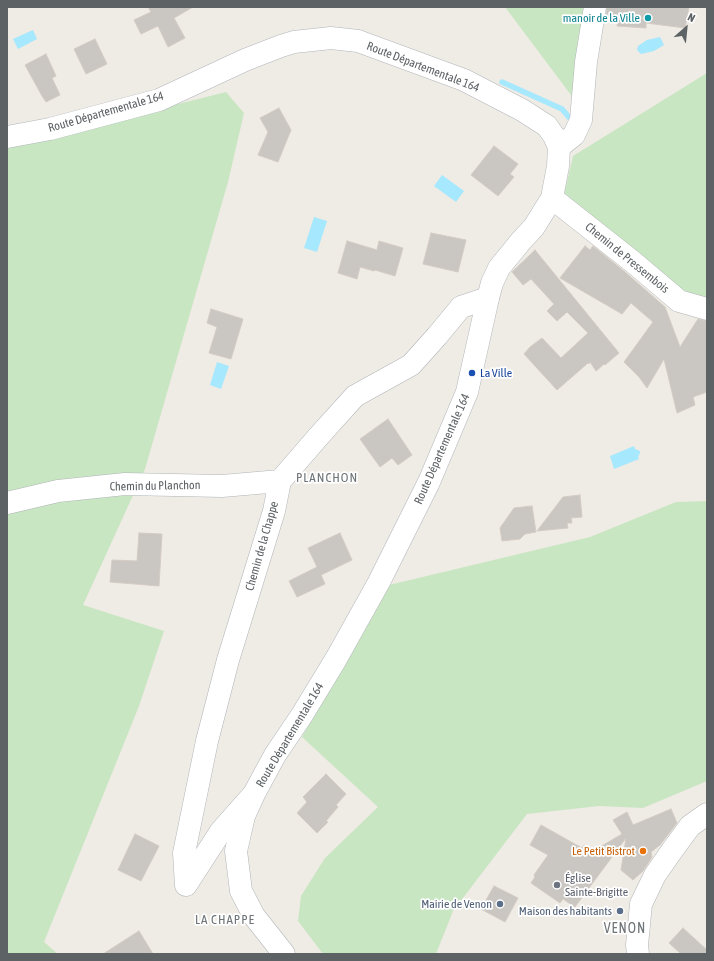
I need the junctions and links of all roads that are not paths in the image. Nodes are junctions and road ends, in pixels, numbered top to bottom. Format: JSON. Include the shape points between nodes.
{"nodes":[{"id":1,"x":595,"y":7,"type":"edge"},
{"id":2,"x":7,"y":137,"type":"edge"},
{"id":3,"x":558,"y":148,"type":"junction"},
{"id":4,"x":552,"y":198,"type":"junction"},
{"id":5,"x":488,"y":298,"type":"junction"},
{"id":6,"x":707,"y":309,"type":"edge"},
{"id":7,"x":280,"y":481,"type":"junction"},
{"id":8,"x":7,"y":503,"type":"edge"},
{"id":9,"x":255,"y":792,"type":"junction"},
{"id":10,"x":707,"y":814,"type":"edge"},
{"id":11,"x":284,"y":954,"type":"edge"},
{"id":12,"x":638,"y":954,"type":"edge"}],
"edges":[{"from":1,"to":3,"type":"street","via":[[586,62],[581,120],[574,135]]},
{"from":2,"to":3,"type":"street","name":"Route Départementale 164","via":[[50,129],[158,100],[281,46],[331,38],[358,41],[464,80],[547,126]]},
{"from":3,"to":4,"type":"street","name":"Route Départementale 164","via":[[558,166]]},
{"from":4,"to":5,"type":"street","name":"Route Départementale 164","via":[[534,227],[499,268]]},
{"from":4,"to":6,"type":"street","name":"Chemin de Pressembois","via":[[679,301]]},
{"from":5,"to":7,"type":"street","name":"Chemin de la Chappe","via":[[461,307],[411,364],[356,396]]},
{"from":5,"to":9,"type":"street","name":"Route Départementale 164","via":[[467,392],[429,482],[376,588],[336,660],[275,755]]},
{"from":7,"to":8,"type":"street","name":"Chemin du Planchon","via":[[222,486],[126,484],[58,492]]},
{"from":7,"to":9,"type":"street","name":"Chemin de la Chappe","via":[[274,511],[228,660],[207,740],[184,853],[186,885],[221,831]]},
{"from":9,"to":11,"type":"street","name":"Route Départementale 164","via":[[244,816],[236,851],[241,891],[254,916]]},
{"from":10,"to":12,"type":"street","via":[[690,826],[659,869],[641,904]]}]}
